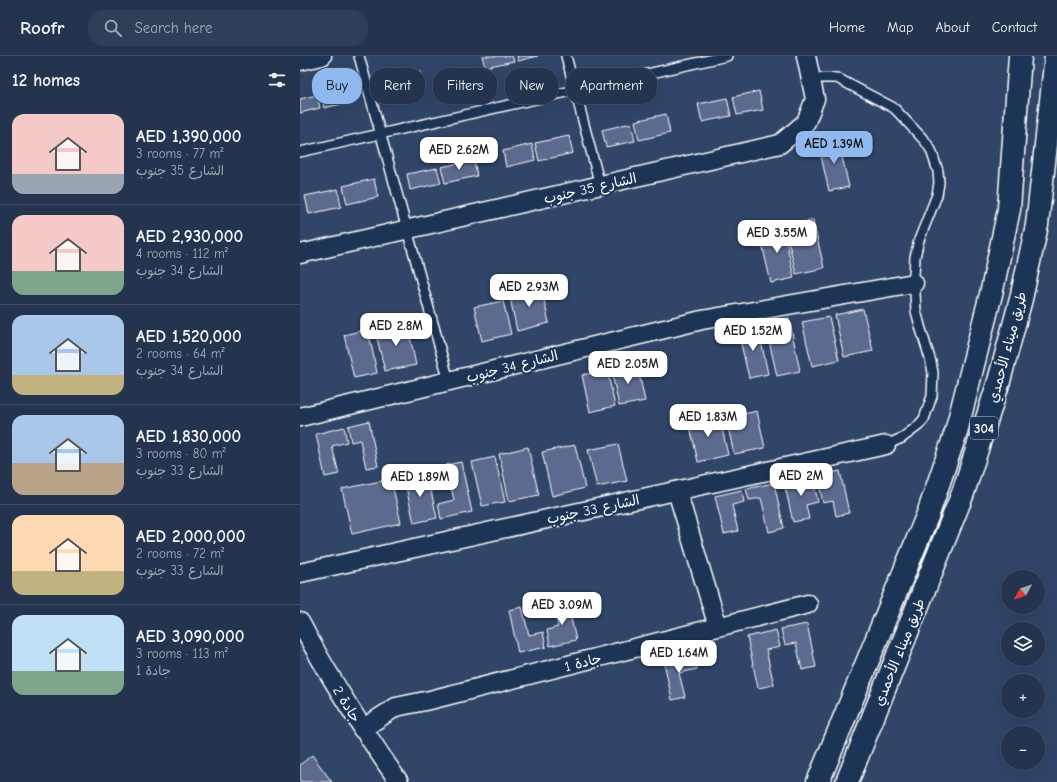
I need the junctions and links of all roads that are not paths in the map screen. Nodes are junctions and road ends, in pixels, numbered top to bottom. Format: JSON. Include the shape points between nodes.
{"nodes":[{"id":1,"x":322,"y":56,"type":"edge"},
{"id":2,"x":359,"y":56,"type":"edge"},
{"id":3,"x":566,"y":56,"type":"edge"},
{"id":4,"x":727,"y":56,"type":"edge"},
{"id":5,"x":806,"y":56,"type":"edge"},
{"id":6,"x":1020,"y":56,"type":"edge"},
{"id":7,"x":1056,"y":56,"type":"edge"},
{"id":8,"x":300,"y":61,"type":"edge"},
{"id":9,"x":569,"y":68,"type":"edge"},
{"id":10,"x":657,"y":72,"type":"edge"},
{"id":11,"x":810,"y":78,"type":"junction"},
{"id":12,"x":566,"y":92,"type":"edge"},
{"id":13,"x":579,"y":104,"type":"edge"},
{"id":14,"x":381,"y":134,"type":"junction"},
{"id":15,"x":300,"y":152,"type":"edge"},
{"id":16,"x":600,"y":185,"type":"junction"},
{"id":17,"x":407,"y":229,"type":"junction"},
{"id":18,"x":300,"y":254,"type":"edge"},
{"id":19,"x":914,"y":283,"type":"junction"},
{"id":20,"x":449,"y":381,"type":"junction"},
{"id":21,"x":300,"y":417,"type":"edge"},
{"id":22,"x":886,"y":446,"type":"joint"},
{"id":23,"x":677,"y":491,"type":"junction"},
{"id":24,"x":300,"y":573,"type":"edge"},
{"id":25,"x":808,"y":604,"type":"dead end"},
{"id":26,"x":300,"y":622,"type":"edge"},
{"id":27,"x":718,"y":627,"type":"junction"},
{"id":28,"x":362,"y":729,"type":"junction"},
{"id":29,"x":400,"y":782,"type":"edge"},
{"id":30,"x":818,"y":782,"type":"edge"},
{"id":31,"x":847,"y":782,"type":"edge"}],
"edges":[{"from":1,"to":8,"type":"street"},
{"from":2,"to":14,"type":"lane"},
{"from":3,"to":9,"type":"lane"},
{"from":4,"to":10,"type":"lane"},
{"from":5,"to":11,"type":"street","name":"الشارع 35 جنوب"},
{"from":6,"to":30,"type":"main road","name":"طريق ميناء الأحمدي","number":"304","via":[[1009,209],[992,290],[956,432],[928,514]]},
{"from":7,"to":31,"type":"main road","name":"طريق ميناء الأحمدي","number":"304","via":[[1037,225],[999,381],[963,493]]},
{"from":11,"to":16,"type":"street","name":"الشارع 35 جنوب","via":[[815,99],[806,122],[780,144]]},
{"from":11,"to":19,"type":"lane","via":[[837,78],[894,108],[926,141],[931,150],[939,183],[919,240],[915,257]]},
{"from":12,"to":14,"type":"lane"},
{"from":13,"to":16,"type":"lane"},
{"from":14,"to":15,"type":"lane"},
{"from":14,"to":17,"type":"lane"},
{"from":16,"to":17,"type":"street","name":"الشارع 35 جنوب"},
{"from":17,"to":18,"type":"street","name":"الشارع 35 جنوب"},
{"from":17,"to":20,"type":"lane"},
{"from":19,"to":20,"type":"street","name":"الشارع 34 جنوب","via":[[702,320]]},
{"from":19,"to":22,"type":"lane","via":[[916,311],[932,367],[932,396],[924,419],[918,426]]},
{"from":20,"to":21,"type":"street","name":"الشارع 34 جنوب"},
{"from":22,"to":23,"type":"street","name":"الشارع 33 جنوب"},
{"from":23,"to":24,"type":"street","name":"الشارع 33 جنوب"},
{"from":23,"to":27,"type":"street"},
{"from":25,"to":27,"type":"street","name":"جادة 1"},
{"from":26,"to":28,"type":"street","name":"جادة 2"},
{"from":27,"to":28,"type":"street","name":"جادة 1","via":[[396,707]]},
{"from":28,"to":29,"type":"street","name":"جادة 2"}]}
